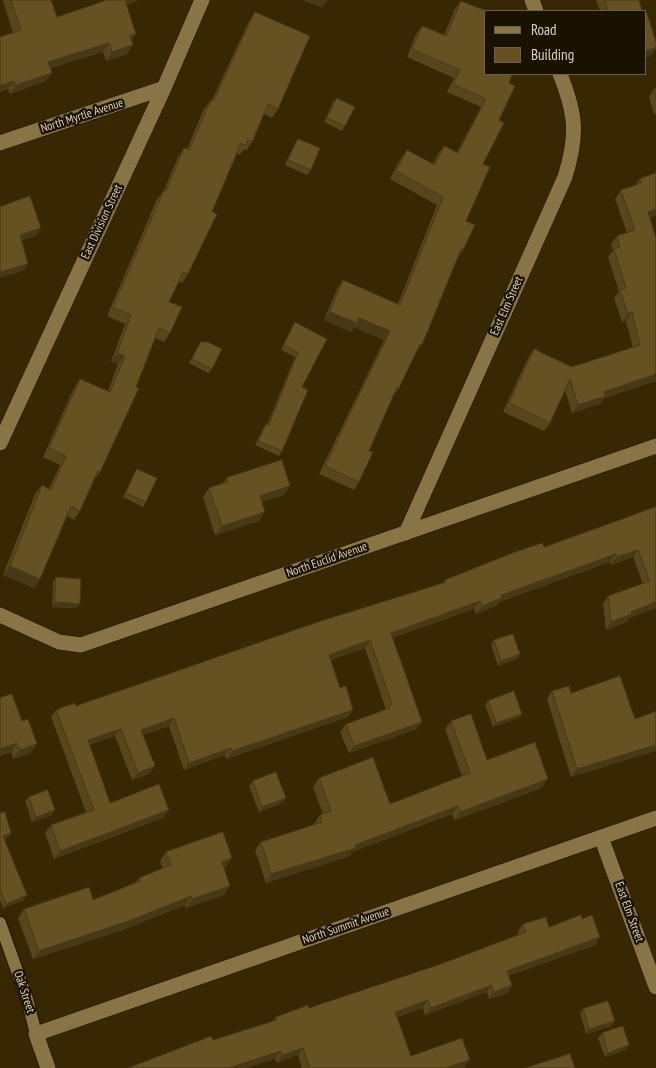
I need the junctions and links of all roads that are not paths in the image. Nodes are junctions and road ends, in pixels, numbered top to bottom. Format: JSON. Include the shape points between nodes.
{"nodes":[{"id":1,"x":202,"y":0,"type":"edge"},
{"id":2,"x":560,"y":75,"type":"edge"},
{"id":3,"x":164,"y":88,"type":"junction"},
{"id":4,"x":0,"y":143,"type":"edge"},
{"id":5,"x":0,"y":444,"type":"edge"},
{"id":6,"x":656,"y":446,"type":"edge"},
{"id":7,"x":406,"y":533,"type":"junction"},
{"id":8,"x":0,"y":614,"type":"edge"},
{"id":9,"x":656,"y":818,"type":"edge"},
{"id":10,"x":601,"y":837,"type":"junction"},
{"id":11,"x":0,"y":923,"type":"edge"},
{"id":12,"x":656,"y":987,"type":"edge"},
{"id":13,"x":36,"y":1034,"type":"junction"},
{"id":14,"x":48,"y":1068,"type":"edge"}],
"edges":[{"from":1,"to":3,"type":"street","name":"East Division Street"},
{"from":2,"to":7,"type":"street","name":"East Elm Street","via":[[573,114],[574,148],[565,176]]},
{"from":3,"to":4,"type":"street","name":"North Myrtle Avenue"},
{"from":3,"to":5,"type":"street","name":"East Division Street"},
{"from":6,"to":7,"type":"street","name":"North Euclid Avenue"},
{"from":7,"to":8,"type":"street","name":"North Euclid Avenue","via":[[81,645],[59,642]]},
{"from":9,"to":10,"type":"street","name":"North Summit Avenue"},
{"from":10,"to":12,"type":"street","name":"East Elm Street"},
{"from":10,"to":13,"type":"street","name":"North Summit Avenue"},
{"from":11,"to":13,"type":"lane","name":"Oak Street"},
{"from":13,"to":14,"type":"street"}]}
